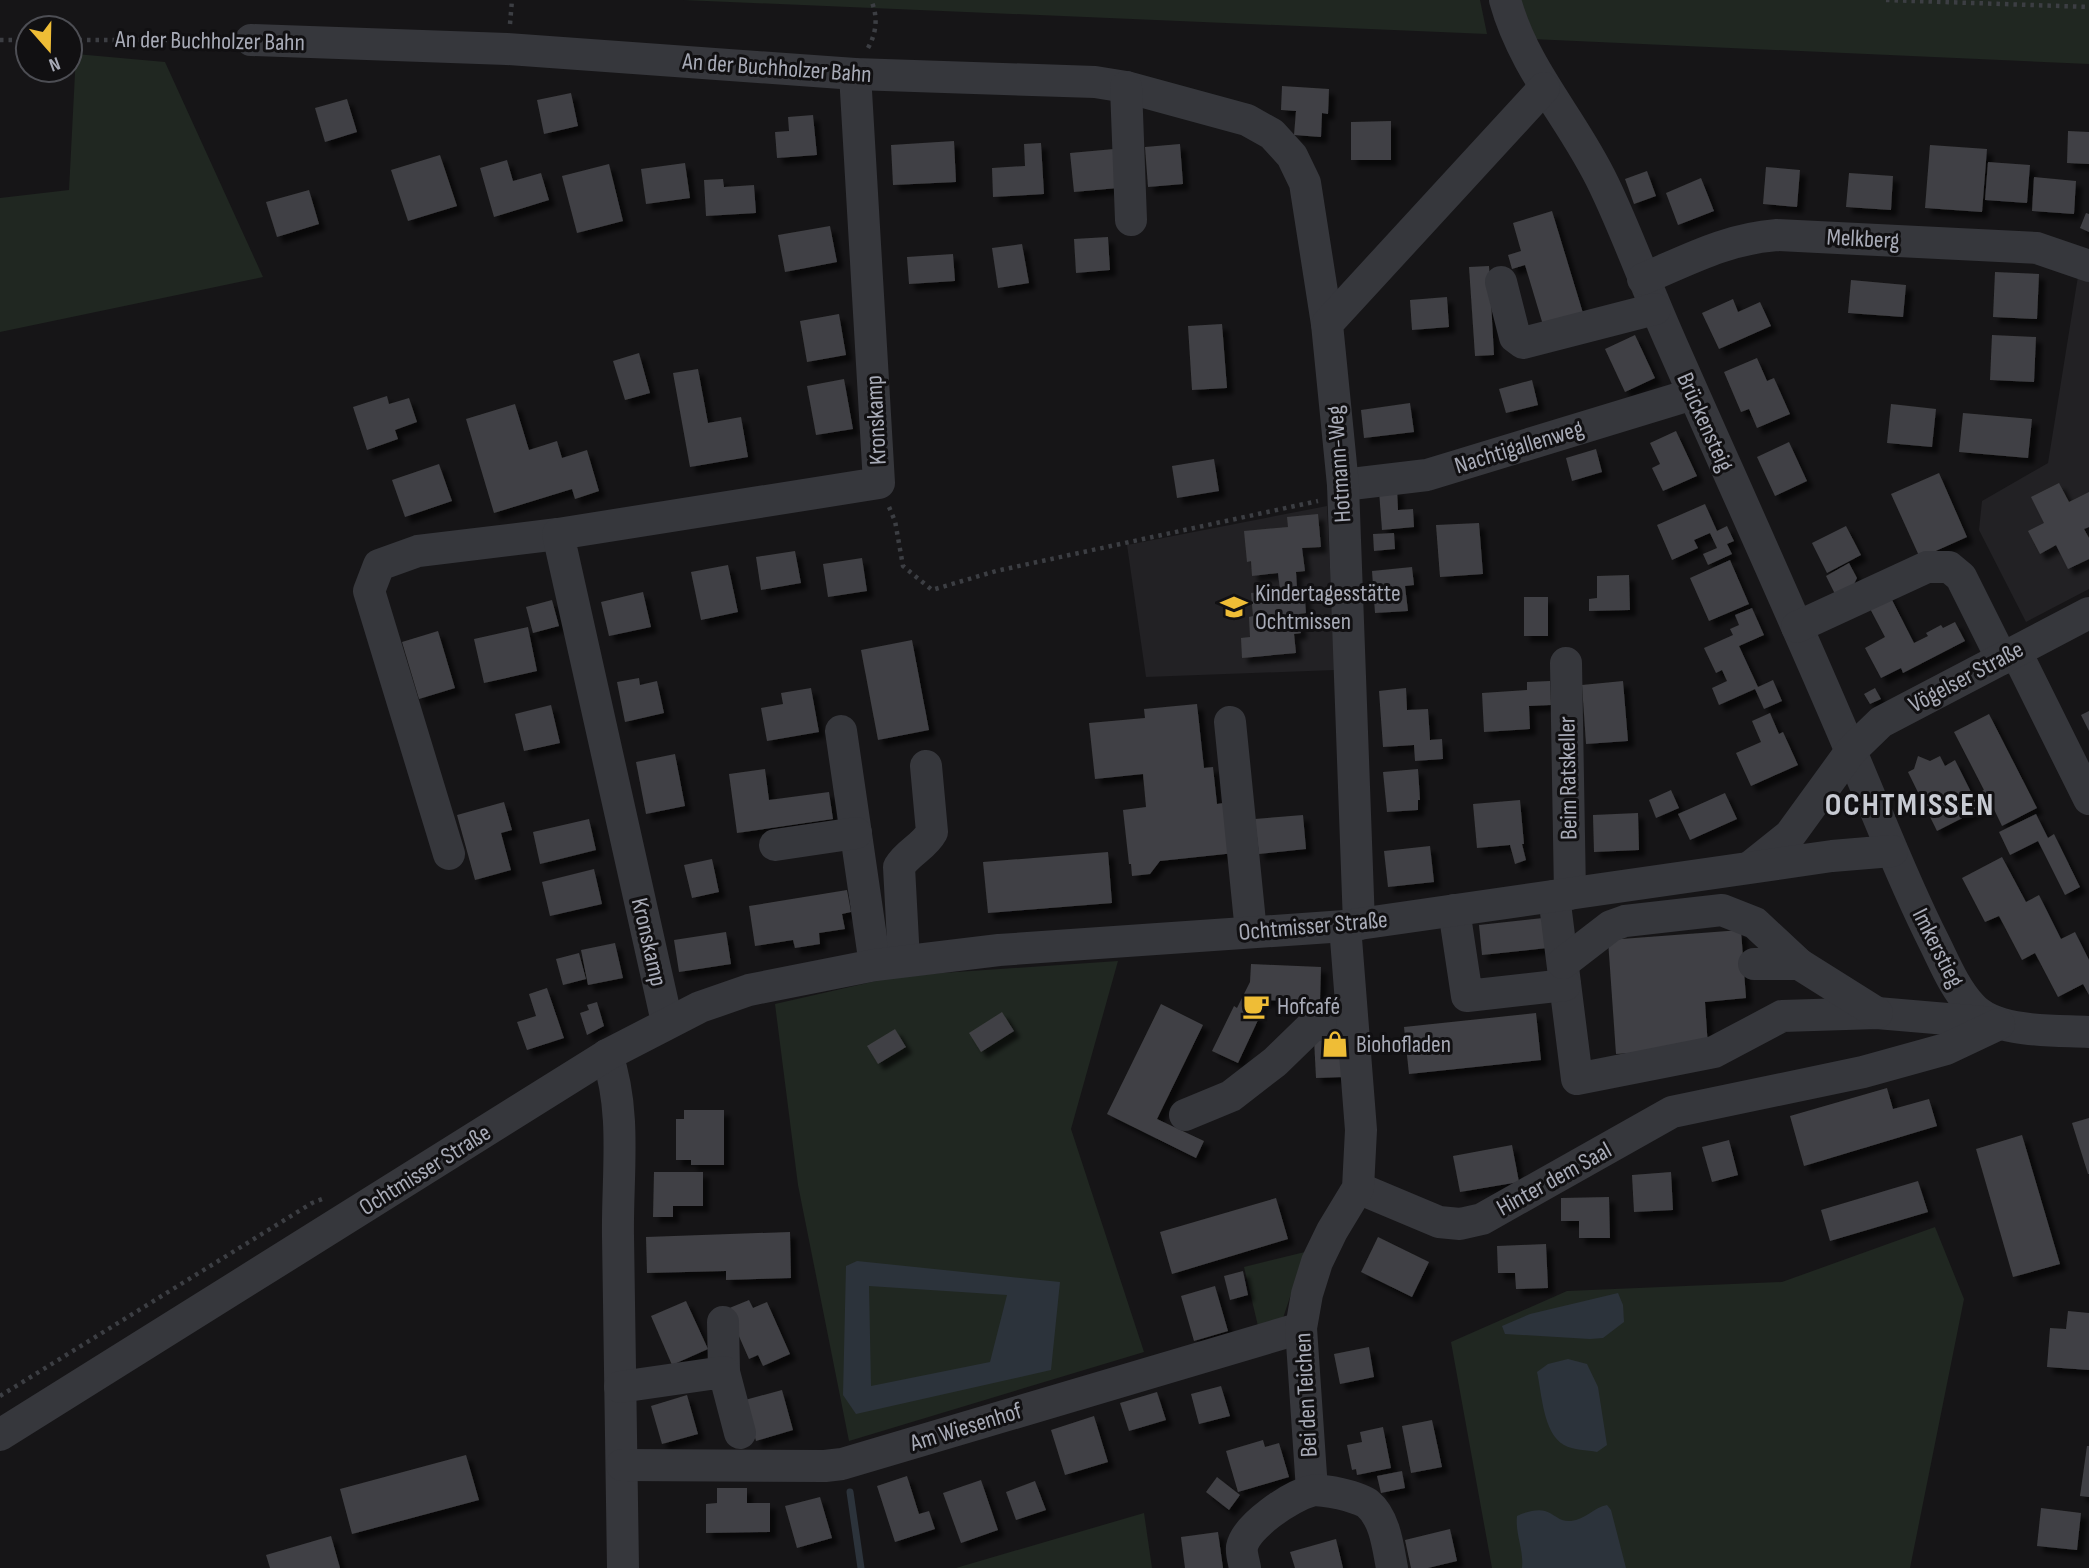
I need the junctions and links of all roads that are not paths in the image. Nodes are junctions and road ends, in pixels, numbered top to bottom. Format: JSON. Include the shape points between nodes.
{"nodes":[{"id":1,"x":1505,"y":0,"type":"edge"},
{"id":2,"x":251,"y":40,"type":"road end"},
{"id":3,"x":855,"y":74,"type":"junction"},
{"id":4,"x":1126,"y":87,"type":"junction"},
{"id":5,"x":1544,"y":88,"type":"junction"},
{"id":6,"x":1130,"y":220,"type":"dead end"},
{"id":7,"x":2089,"y":266,"type":"edge"},
{"id":8,"x":1643,"y":279,"type":"junction"},
{"id":9,"x":1500,"y":282,"type":"dead end"},
{"id":10,"x":1656,"y":309,"type":"junction"},
{"id":11,"x":1327,"y":324,"type":"junction"},
{"id":12,"x":1693,"y":394,"type":"junction"},
{"id":13,"x":1343,"y":491,"type":"junction"},
{"id":14,"x":558,"y":534,"type":"junction"},
{"id":15,"x":2089,"y":613,"type":"edge"},
{"id":16,"x":1797,"y":627,"type":"junction"},
{"id":17,"x":2009,"y":655,"type":"junction"},
{"id":18,"x":1566,"y":663,"type":"dead end"},
{"id":19,"x":1230,"y":722,"type":"dead end"},
{"id":20,"x":841,"y":731,"type":"dead end"},
{"id":21,"x":1851,"y":751,"type":"junction"},
{"id":22,"x":926,"y":766,"type":"dead end"},
{"id":23,"x":2089,"y":799,"type":"edge"},
{"id":24,"x":856,"y":833,"type":"junction"},
{"id":25,"x":775,"y":845,"type":"dead end"},
{"id":26,"x":1892,"y":851,"type":"junction"},
{"id":27,"x":449,"y":854,"type":"dead end"},
{"id":28,"x":1749,"y":868,"type":"junction"},
{"id":29,"x":1562,"y":895,"type":"junction"},
{"id":30,"x":1454,"y":910,"type":"junction"},
{"id":31,"x":1352,"y":925,"type":"junction"},
{"id":32,"x":1251,"y":932,"type":"junction"},
{"id":33,"x":890,"y":962,"type":"junction"},
{"id":34,"x":1754,"y":964,"type":"dead end"},
{"id":35,"x":1799,"y":964,"type":"junction"},
{"id":36,"x":1564,"y":974,"type":"junction"},
{"id":37,"x":1877,"y":1013,"type":"junction"},
{"id":38,"x":1352,"y":1020,"type":"junction"},
{"id":39,"x":667,"y":1023,"type":"junction"},
{"id":40,"x":1999,"y":1024,"type":"junction"},
{"id":41,"x":2089,"y":1032,"type":"edge"},
{"id":42,"x":607,"y":1055,"type":"junction"},
{"id":43,"x":1185,"y":1115,"type":"dead end"},
{"id":44,"x":1358,"y":1188,"type":"junction"},
{"id":45,"x":723,"y":1322,"type":"dead end"},
{"id":46,"x":1301,"y":1328,"type":"junction"},
{"id":47,"x":724,"y":1372,"type":"junction"},
{"id":48,"x":620,"y":1387,"type":"junction"},
{"id":49,"x":740,"y":1433,"type":"dead end"},
{"id":50,"x":0,"y":1435,"type":"edge"},
{"id":51,"x":622,"y":1465,"type":"junction"},
{"id":52,"x":1312,"y":1490,"type":"junction"},
{"id":53,"x":623,"y":1568,"type":"edge"},
{"id":54,"x":1245,"y":1568,"type":"edge"},
{"id":55,"x":1392,"y":1568,"type":"edge"}],
"edges":[{"from":1,"to":5,"type":"street","name":"Brückensteig","via":[[1525,55]]},
{"from":2,"to":3,"type":"street","name":"An der Buchholzer Bahn","via":[[507,49]]},
{"from":3,"to":4,"type":"street","name":"An der Buchholzer Bahn","via":[[1095,82]]},
{"from":3,"to":14,"type":"street","name":"Kronskamp","via":[[879,482]]},
{"from":4,"to":6,"type":"street"},
{"from":4,"to":11,"type":"street","name":"An der Buchholzer Bahn","via":[[1247,120],[1272,134],[1292,156],[1305,183]]},
{"from":5,"to":8,"type":"street","name":"Brückensteig","via":[[1604,185]]},
{"from":5,"to":11,"type":"street"},
{"from":7,"to":8,"type":"street","name":"Melkberg","via":[[2037,248],[1777,235],[1727,243]]},
{"from":8,"to":10,"type":"street","name":"Brückensteig"},
{"from":9,"to":10,"type":"street","via":[[1515,337],[1523,343]]},
{"from":10,"to":12,"type":"street","name":"Brückensteig"},
{"from":11,"to":13,"type":"street","name":"Hotmann-Weg"},
{"from":12,"to":13,"type":"street","name":"Nachtigallenweg","via":[[1427,475]]},
{"from":12,"to":16,"type":"street","name":"Brückensteig"},
{"from":13,"to":31,"type":"street","name":"Hotmann-Weg"},
{"from":14,"to":27,"type":"street","name":"Kronskamp","via":[[418,551],[379,565],[369,591]]},
{"from":14,"to":39,"type":"street","name":"Kronskamp"},
{"from":15,"to":17,"type":"street","name":"Vögelser Straße"},
{"from":16,"to":17,"type":"street","via":[[1927,567],[1949,567],[1961,577]]},
{"from":16,"to":21,"type":"street","name":"Brückensteig"},
{"from":17,"to":21,"type":"street","name":"Vögelser Straße","via":[[1881,722]]},
{"from":17,"to":23,"type":"street"},
{"from":18,"to":29,"type":"street","name":"Beim Ratskeller"},
{"from":19,"to":32,"type":"street"},
{"from":20,"to":24,"type":"street"},
{"from":21,"to":26,"type":"street","name":"Brückensteig"},
{"from":21,"to":28,"type":"street","via":[[1790,835]]},
{"from":22,"to":33,"type":"street","via":[[932,832],[898,867]]},
{"from":24,"to":25,"type":"street"},
{"from":24,"to":33,"type":"street"},
{"from":26,"to":28,"type":"street","name":"Ochtmisser Straße"},
{"from":26,"to":40,"type":"street","name":"Imkerstieg","via":[[1956,986],[1973,1009]]},
{"from":28,"to":29,"type":"street","name":"Ochtmisser Straße"},
{"from":29,"to":30,"type":"street","name":"Ochtmisser Straße"},
{"from":29,"to":36,"type":"street","name":"Beim Ratskeller"},
{"from":30,"to":31,"type":"street","name":"Ochtmisser Straße"},
{"from":30,"to":36,"type":"street","via":[[1467,996]]},
{"from":31,"to":32,"type":"street","name":"Ochtmisser Straße"},
{"from":31,"to":38,"type":"street"},
{"from":32,"to":33,"type":"street","name":"Ochtmisser Straße"},
{"from":33,"to":39,"type":"street","name":"Ochtmisser Straße","via":[[749,990]]},
{"from":34,"to":35,"type":"street"},
{"from":35,"to":36,"type":"street","via":[[1755,923],[1722,911],[1611,926]]},
{"from":35,"to":37,"type":"street"},
{"from":36,"to":37,"type":"street","name":"Beim Ratskeller","via":[[1577,1079],[1714,1052],[1782,1016]]},
{"from":37,"to":40,"type":"street"},
{"from":38,"to":43,"type":"street","via":[[1312,1026],[1231,1096]]},
{"from":38,"to":44,"type":"street","via":[[1361,1130]]},
{"from":39,"to":42,"type":"street","name":"Ochtmisser Straße"},
{"from":40,"to":41,"type":"street","name":"Imkerstieg"},
{"from":40,"to":44,"type":"street","name":"Hinter dem Saal","via":[[1946,1049],[1863,1072],[1672,1112],[1482,1219],[1439,1222]]},
{"from":42,"to":48,"type":"street","via":[[619,1103]]},
{"from":42,"to":50,"type":"street","name":"Ochtmisser Straße"},
{"from":44,"to":46,"type":"street","name":"Bei den Teichen","via":[[1317,1262]]},
{"from":45,"to":47,"type":"street"},
{"from":46,"to":51,"type":"street","name":"Am Wiesenhof","via":[[842,1464]]},
{"from":46,"to":52,"type":"street","name":"Bei den Teichen"},
{"from":47,"to":48,"type":"street"},
{"from":47,"to":49,"type":"street"},
{"from":48,"to":51,"type":"street"},
{"from":51,"to":53,"type":"street"},
{"from":52,"to":54,"type":"street","name":"Bei den Teichen","via":[[1270,1512],[1251,1529],[1242,1547]]},
{"from":52,"to":55,"type":"street","name":"Bei den Teichen","via":[[1367,1503],[1381,1524]]}]}
